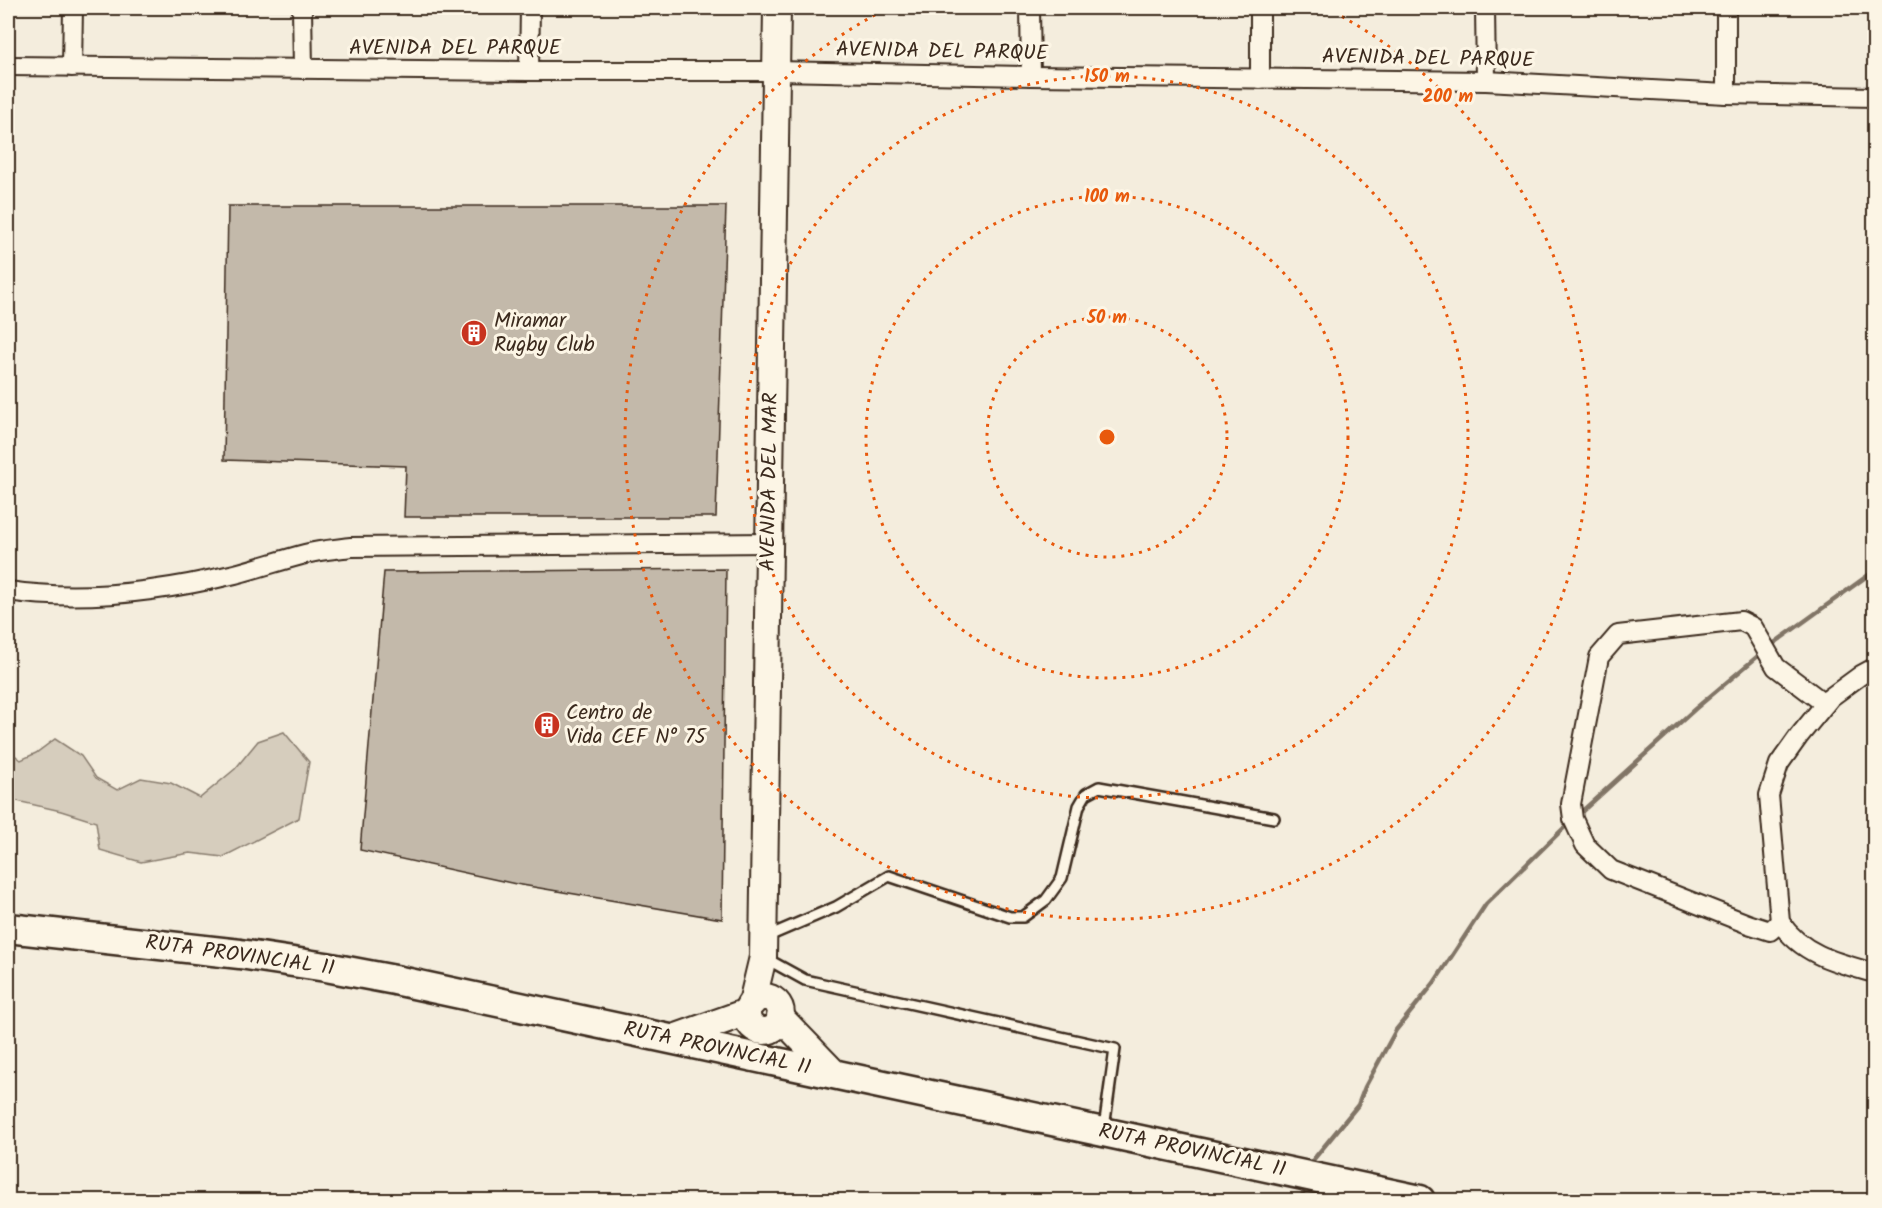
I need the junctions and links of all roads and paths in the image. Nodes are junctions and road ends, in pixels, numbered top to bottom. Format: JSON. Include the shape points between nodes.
{"nodes":[{"id":1,"x":73,"y":8,"type":"edge"},
{"id":2,"x":302,"y":8,"type":"edge"},
{"id":3,"x":530,"y":8,"type":"edge"},
{"id":4,"x":777,"y":8,"type":"edge"},
{"id":5,"x":1030,"y":8,"type":"edge"},
{"id":6,"x":1260,"y":8,"type":"edge"},
{"id":7,"x":1485,"y":8,"type":"edge"},
{"id":8,"x":1726,"y":8,"type":"edge"},
{"id":9,"x":8,"y":66,"type":"edge"},
{"id":10,"x":72,"y":67,"type":"junction"},
{"id":11,"x":303,"y":69,"type":"junction"},
{"id":12,"x":529,"y":71,"type":"junction"},
{"id":13,"x":776,"y":71,"type":"junction"},
{"id":14,"x":1030,"y":76,"type":"junction"},
{"id":15,"x":1260,"y":79,"type":"junction"},
{"id":16,"x":1486,"y":81,"type":"junction"},
{"id":17,"x":1726,"y":94,"type":"junction"},
{"id":18,"x":1875,"y":97,"type":"edge"},
{"id":19,"x":769,"y":543,"type":"junction"},
{"id":20,"x":8,"y":591,"type":"edge"},
{"id":21,"x":1875,"y":669,"type":"edge"},
{"id":22,"x":1825,"y":704,"type":"junction"},
{"id":23,"x":1274,"y":818,"type":"dead end"},
{"id":24,"x":1780,"y":922,"type":"junction"},
{"id":25,"x":8,"y":928,"type":"edge"},
{"id":26,"x":764,"y":948,"type":"junction"},
{"id":27,"x":1875,"y":974,"type":"edge"},
{"id":28,"x":764,"y":1016,"type":"junction"},
{"id":29,"x":670,"y":1039,"type":"junction"},
{"id":30,"x":758,"y":1058,"type":"junction"},
{"id":31,"x":836,"y":1075,"type":"junction"},
{"id":32,"x":1103,"y":1133,"type":"junction"},
{"id":33,"x":1420,"y":1200,"type":"edge"}],
"edges":[{"from":1,"to":10,"type":"street"},
{"from":2,"to":11,"type":"street"},
{"from":3,"to":12,"type":"street"},
{"from":4,"to":13,"type":"main road","name":"AVENIDA DEL MAR"},
{"from":5,"to":14,"type":"street"},
{"from":6,"to":15,"type":"street"},
{"from":7,"to":16,"type":"street"},
{"from":8,"to":17,"type":"street"},
{"from":9,"to":10,"type":"street","name":"AVENIDA DEL PARQUE"},
{"from":10,"to":11,"type":"street","name":"AVENIDA DEL PARQUE"},
{"from":11,"to":12,"type":"street","name":"AVENIDA DEL PARQUE"},
{"from":12,"to":13,"type":"street","name":"AVENIDA DEL PARQUE"},
{"from":13,"to":14,"type":"street","name":"AVENIDA DEL PARQUE"},
{"from":13,"to":19,"type":"main road","name":"AVENIDA DEL MAR"},
{"from":14,"to":15,"type":"street","name":"AVENIDA DEL PARQUE"},
{"from":15,"to":16,"type":"street","name":"AVENIDA DEL PARQUE"},
{"from":16,"to":17,"type":"street","name":"AVENIDA DEL PARQUE"},
{"from":17,"to":18,"type":"street","name":"AVENIDA DEL PARQUE"},
{"from":19,"to":20,"type":"street","via":[[351,547],[308,553],[153,591],[87,595]]},
{"from":19,"to":26,"type":"main road","name":"AVENIDA DEL MAR"},
{"from":21,"to":22,"type":"street","via":[[1861,675]]},
{"from":22,"to":24,"type":"street","via":[[1779,764],[1769,795]]},
{"from":22,"to":24,"type":"street","via":[[1776,667],[1753,627],[1742,621],[1618,635],[1599,657],[1571,804],[1573,819],[1586,845],[1611,870],[1770,931]]},
{"from":23,"to":26,"type":"lane","via":[[1099,787],[1086,794],[1079,806],[1062,878],[1046,900],[1023,917],[1010,917],[889,876]]},
{"from":24,"to":27,"type":"street","via":[[1804,948]]},
{"from":25,"to":29,"type":"main road","name":"RUTA PROVINCIAL 11","via":[[326,967]]},
{"from":26,"to":28,"type":"main road","name":"AVENIDA DEL MAR"},
{"from":26,"to":32,"type":"lane","via":[[805,980],[1115,1049]]},
{"from":28,"to":29,"type":"main road"},
{"from":28,"to":30,"type":"main road"},
{"from":28,"to":31,"type":"main road","name":"AVENIDA DEL MAR"},
{"from":29,"to":30,"type":"main road","name":"RUTA PROVINCIAL 11"},
{"from":30,"to":31,"type":"main road","name":"RUTA PROVINCIAL 11"},
{"from":31,"to":32,"type":"main road","name":"RUTA PROVINCIAL 11"},
{"from":32,"to":33,"type":"main road","name":"RUTA PROVINCIAL 11"}]}
